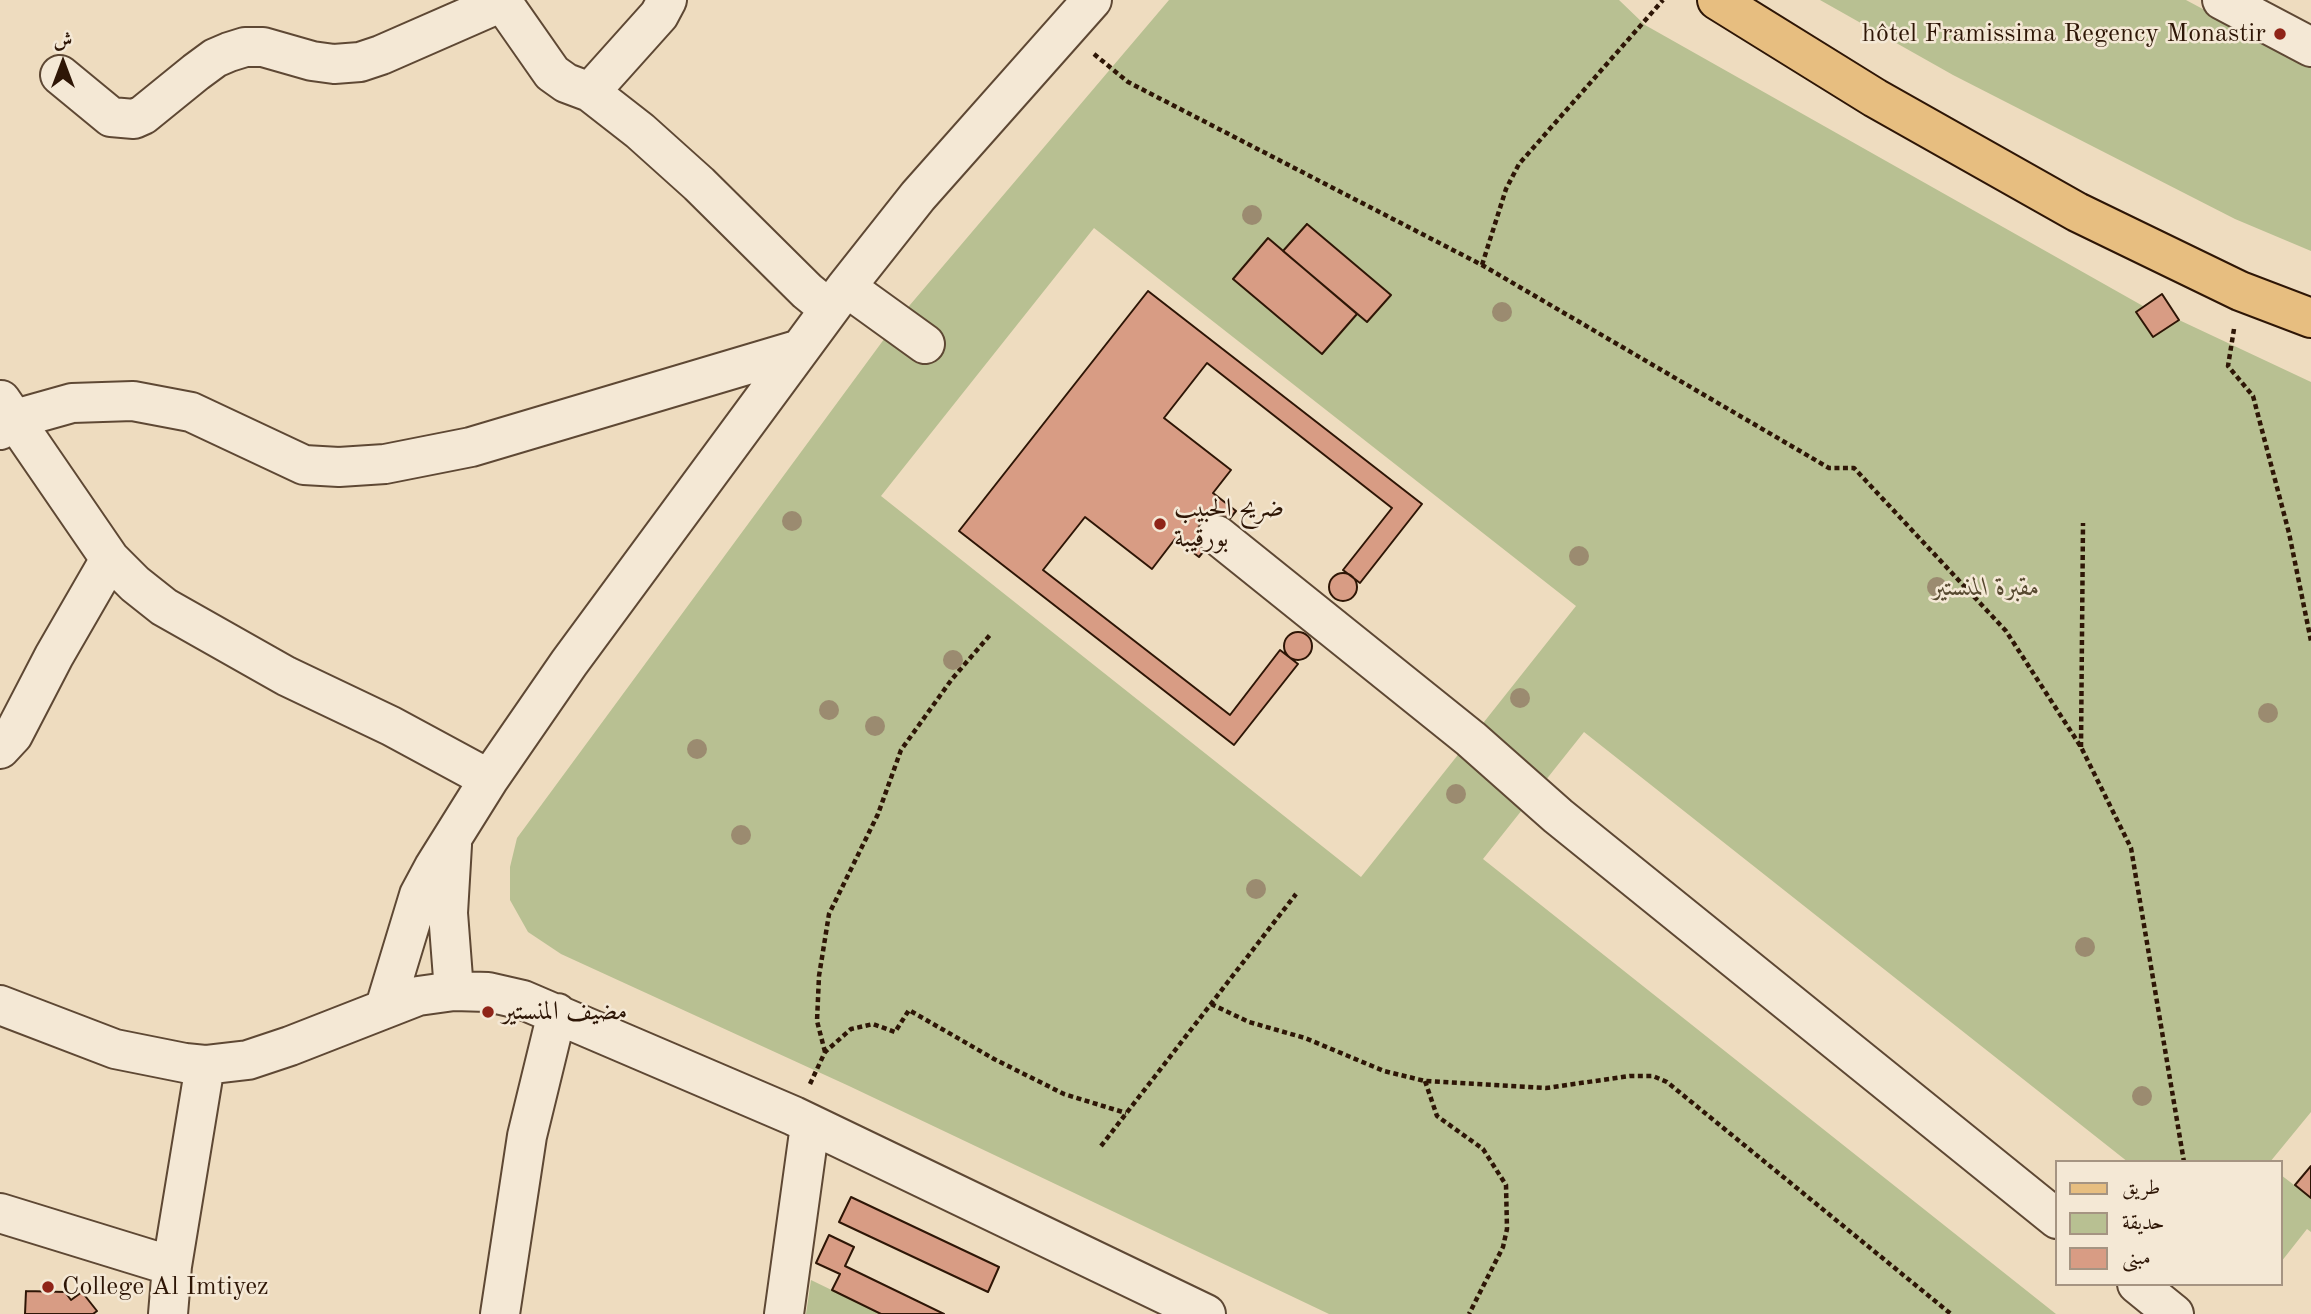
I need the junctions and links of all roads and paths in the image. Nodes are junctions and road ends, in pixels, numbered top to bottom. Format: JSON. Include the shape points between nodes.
{"nodes":[{"id":1,"x":667,"y":0,"type":"edge"},
{"id":2,"x":1093,"y":0,"type":"edge"},
{"id":3,"x":1663,"y":0,"type":"edge"},
{"id":4,"x":1717,"y":0,"type":"edge"},
{"id":5,"x":2222,"y":0,"type":"edge"},
{"id":6,"x":501,"y":1,"type":"edge"},
{"id":7,"x":1065,"y":32,"type":"junction"},
{"id":8,"x":2311,"y":47,"type":"edge"},
{"id":9,"x":60,"y":75,"type":"dead end"},
{"id":10,"x":590,"y":92,"type":"junction"},
{"id":11,"x":1482,"y":265,"type":"junction"},
{"id":12,"x":2240,"y":291,"type":"junction"},
{"id":13,"x":838,"y":298,"type":"junction"},
{"id":14,"x":2311,"y":318,"type":"edge"},
{"id":15,"x":925,"y":344,"type":"dead end"},
{"id":16,"x":797,"y":351,"type":"junction"},
{"id":17,"x":5,"y":416,"type":"edge"},
{"id":18,"x":2083,"y":523,"type":"dead end"},
{"id":19,"x":1217,"y":535,"type":"dead end"},
{"id":20,"x":110,"y":559,"type":"junction"},
{"id":21,"x":990,"y":635,"type":"dead end"},
{"id":22,"x":2311,"y":641,"type":"edge"},
{"id":23,"x":2081,"y":747,"type":"junction"},
{"id":24,"x":0,"y":749,"type":"edge"},
{"id":25,"x":489,"y":779,"type":"junction"},
{"id":26,"x":454,"y":836,"type":"junction"},
{"id":27,"x":1296,"y":894,"type":"dead end"},
{"id":28,"x":454,"y":991,"type":"junction"},
{"id":29,"x":1211,"y":1004,"type":"junction"},
{"id":30,"x":0,"y":1005,"type":"edge"},
{"id":31,"x":384,"y":1007,"type":"junction"},
{"id":32,"x":557,"y":1013,"type":"junction"},
{"id":33,"x":205,"y":1065,"type":"junction"},
{"id":34,"x":1425,"y":1081,"type":"junction"},
{"id":35,"x":1126,"y":1113,"type":"junction"},
{"id":36,"x":810,"y":1125,"type":"junction"},
{"id":37,"x":1101,"y":1146,"type":"dead end"},
{"id":38,"x":2184,"y":1160,"type":"edge"},
{"id":39,"x":0,"y":1213,"type":"edge"},
{"id":40,"x":2056,"y":1218,"type":"edge"},
{"id":41,"x":172,"y":1266,"type":"junction"},
{"id":42,"x":2139,"y":1286,"type":"edge"},
{"id":43,"x":167,"y":1314,"type":"edge"},
{"id":44,"x":500,"y":1314,"type":"edge"},
{"id":45,"x":784,"y":1314,"type":"edge"},
{"id":46,"x":1206,"y":1314,"type":"edge"},
{"id":47,"x":1469,"y":1314,"type":"edge"},
{"id":48,"x":1951,"y":1314,"type":"edge"},
{"id":49,"x":2174,"y":1314,"type":"edge"}],
"edges":[{"from":1,"to":10,"type":"street"},
{"from":2,"to":7,"type":"street"},
{"from":3,"to":11,"type":"path","via":[[1519,164],[1506,188]]},
{"from":4,"to":12,"type":"main road","via":[[1941,137],[2077,212]]},
{"from":5,"to":8,"type":"street"},
{"from":6,"to":9,"type":"street","via":[[360,62],[312,61],[264,47],[229,52],[134,119],[111,117]]},
{"from":6,"to":10,"type":"street","via":[[552,74]]},
{"from":7,"to":11,"type":"path","via":[[1128,82]]},
{"from":7,"to":13,"type":"street","via":[[918,196]]},
{"from":10,"to":13,"type":"street","via":[[699,184],[807,291]]},
{"from":11,"to":23,"type":"path","via":[[1829,468],[1854,468],[2006,631]]},
{"from":12,"to":14,"type":"main road"},
{"from":12,"to":22,"type":"path","via":[[2228,366],[2253,396]]},
{"from":13,"to":15,"type":"street"},
{"from":13,"to":16,"type":"street"},
{"from":16,"to":17,"type":"street","via":[[471,447],[384,464],[304,465],[191,412],[133,401],[72,403]]},
{"from":16,"to":25,"type":"street"},
{"from":17,"to":20,"type":"street"},
{"from":18,"to":23,"type":"path"},
{"from":19,"to":40,"type":"street"},
{"from":20,"to":24,"type":"street","via":[[13,735]]},
{"from":20,"to":25,"type":"street","via":[[164,607],[286,676]]},
{"from":21,"to":35,"type":"path","via":[[901,751],[878,814],[829,914],[817,1021],[825,1052],[851,1029],[873,1024],[895,1032],[909,1010],[1064,1094]]},
{"from":23,"to":38,"type":"path","via":[[2131,848]]},
{"from":25,"to":26,"type":"street"},
{"from":26,"to":28,"type":"street","via":[[447,913]]},
{"from":26,"to":31,"type":"street","via":[[419,895]]},
{"from":27,"to":29,"type":"path"},
{"from":28,"to":31,"type":"street"},
{"from":28,"to":32,"type":"street","via":[[488,992]]},
{"from":29,"to":34,"type":"path","via":[[1384,1071]]},
{"from":29,"to":35,"type":"path"},
{"from":30,"to":33,"type":"street","via":[[115,1049]]},
{"from":31,"to":33,"type":"street","via":[[279,1050],[248,1060]]},
{"from":32,"to":36,"type":"street"},
{"from":32,"to":44,"type":"street","via":[[527,1136]]},
{"from":33,"to":41,"type":"street"},
{"from":34,"to":47,"type":"path","via":[[1437,1116],[1483,1149],[1506,1185],[1503,1247]]},
{"from":34,"to":48,"type":"path","via":[[1546,1088],[1630,1076],[1653,1076],[1667,1082]]},
{"from":35,"to":37,"type":"path"},
{"from":36,"to":45,"type":"street"},
{"from":36,"to":46,"type":"street"},
{"from":39,"to":41,"type":"street"},
{"from":41,"to":43,"type":"street"},
{"from":42,"to":49,"type":"street"}]}
